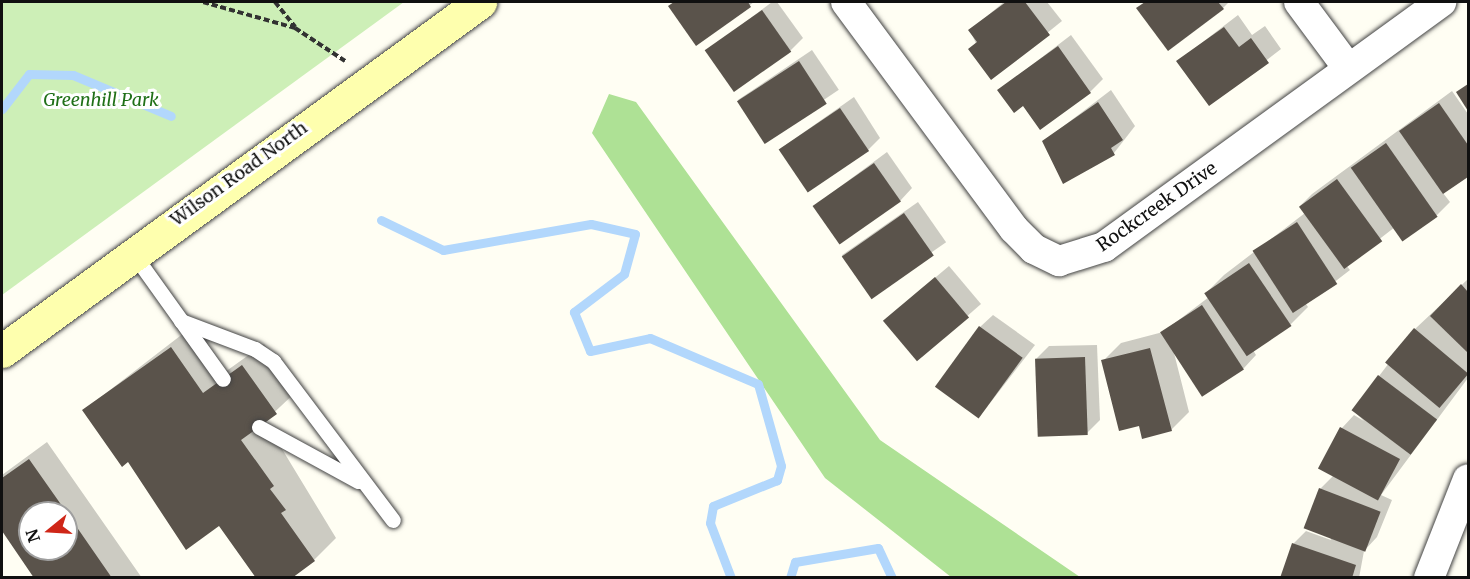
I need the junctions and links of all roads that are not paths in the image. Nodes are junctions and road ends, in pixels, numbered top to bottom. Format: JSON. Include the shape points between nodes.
{"nodes":[{"id":1,"x":480,"y":2,"type":"edge"},
{"id":2,"x":846,"y":2,"type":"edge"},
{"id":3,"x":1299,"y":2,"type":"edge"},
{"id":4,"x":1441,"y":2,"type":"edge"},
{"id":5,"x":1348,"y":68,"type":"junction"},
{"id":6,"x":131,"y":251,"type":"junction"},
{"id":7,"x":181,"y":321,"type":"junction"},
{"id":8,"x":2,"y":351,"type":"edge"},
{"id":9,"x":223,"y":379,"type":"dead end"},
{"id":10,"x":258,"y":427,"type":"dead end"},
{"id":11,"x":1468,"y":479,"type":"edge"},
{"id":12,"x":368,"y":487,"type":"junction"},
{"id":13,"x":393,"y":520,"type":"dead end"},
{"id":14,"x":1429,"y":578,"type":"edge"}],
"edges":[{"from":1,"to":6,"type":"street","name":"Wilson Road North"},
{"from":2,"to":5,"type":"street","name":"Rockcreek Drive","via":[[1014,229],[1034,249],[1059,261],[1083,258],[1104,247]]},
{"from":3,"to":5,"type":"street"},
{"from":4,"to":5,"type":"street","name":"Rockcreek Drive"},
{"from":6,"to":7,"type":"lane"},
{"from":6,"to":8,"type":"street","name":"Wilson Road North"},
{"from":7,"to":9,"type":"lane"},
{"from":7,"to":12,"type":"lane","via":[[273,361]]},
{"from":10,"to":12,"type":"lane"},
{"from":11,"to":14,"type":"street"},
{"from":12,"to":13,"type":"lane"}]}
